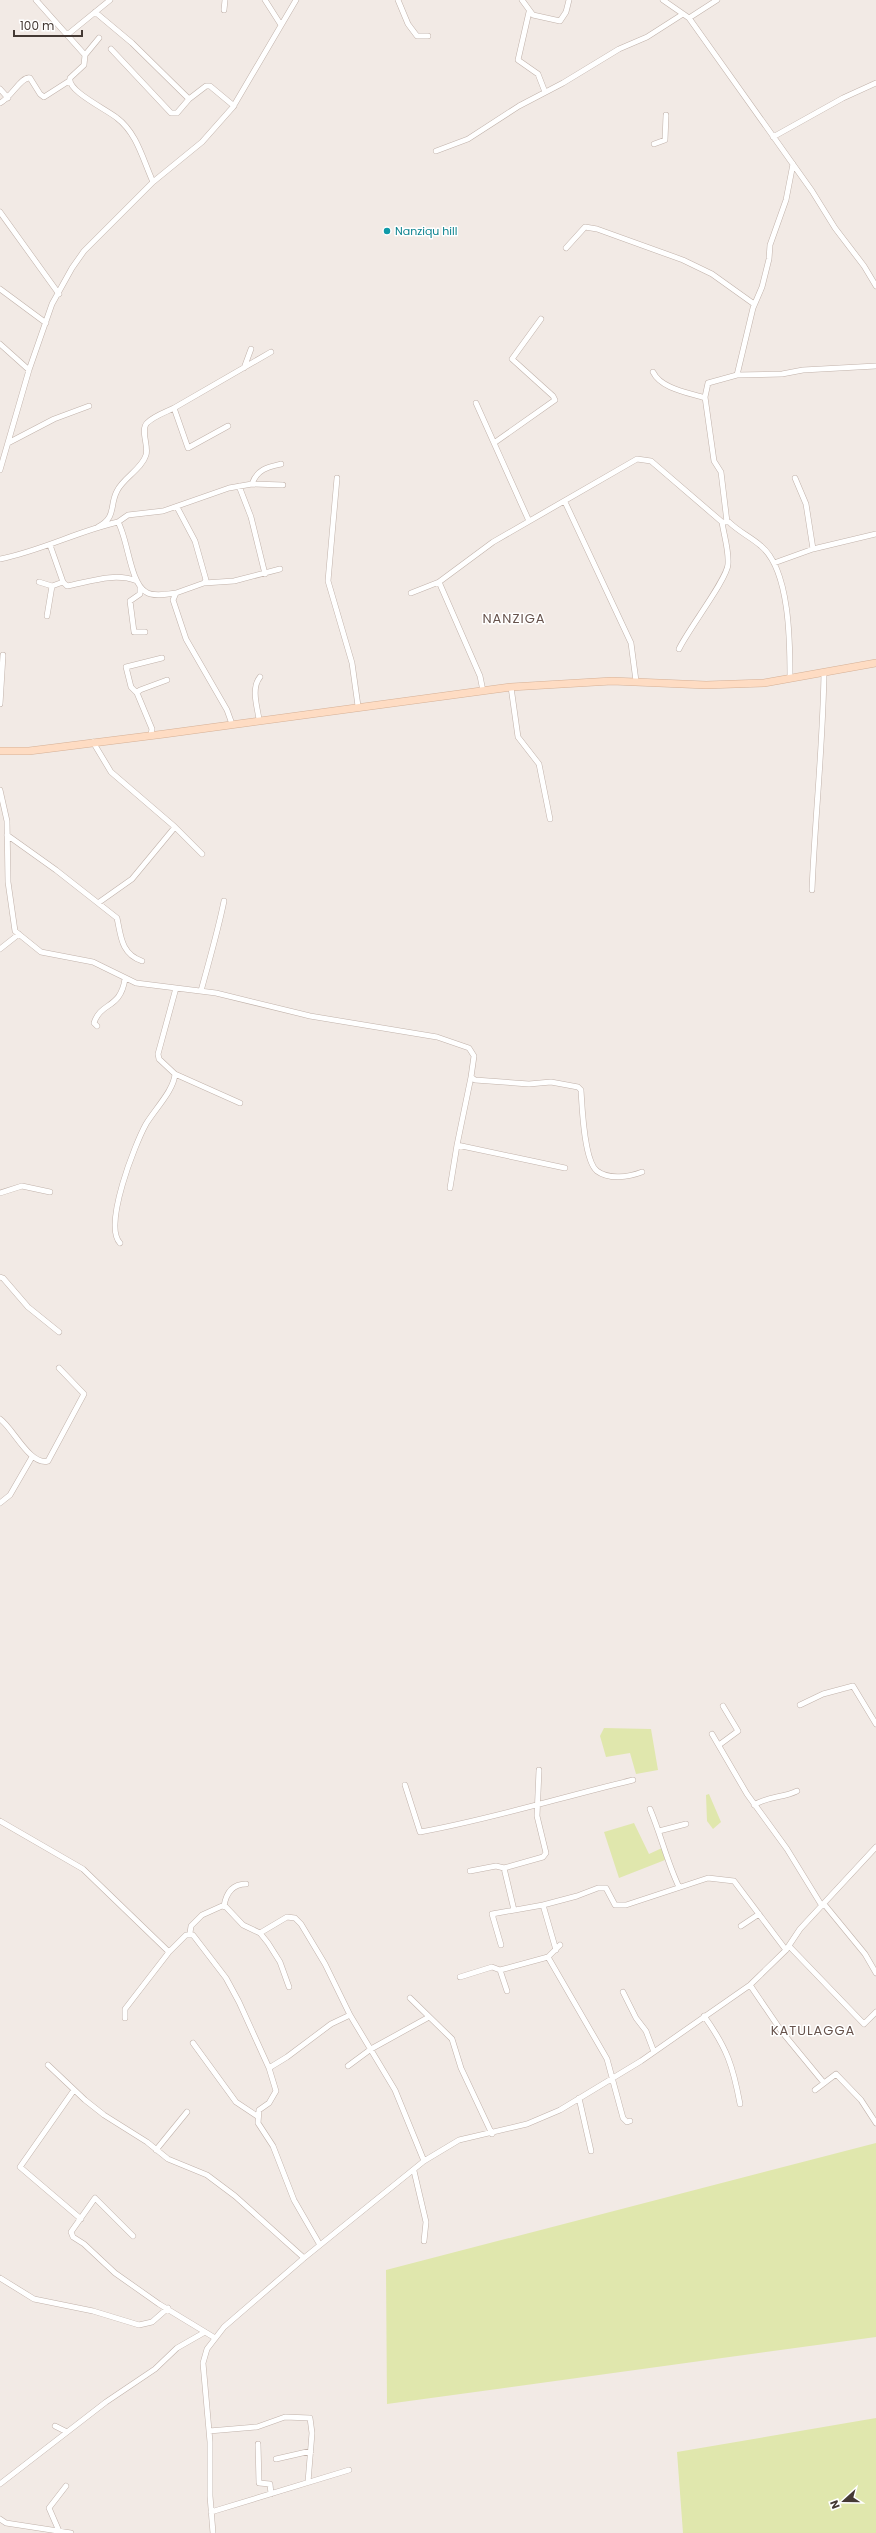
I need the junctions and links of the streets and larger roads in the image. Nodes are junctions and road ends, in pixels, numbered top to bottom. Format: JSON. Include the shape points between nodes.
{"nodes":[{"id":1,"x":36,"y":0,"type":"edge"},
{"id":2,"x":110,"y":0,"type":"edge"},
{"id":3,"x":225,"y":0,"type":"edge"},
{"id":4,"x":265,"y":0,"type":"edge"},
{"id":5,"x":296,"y":0,"type":"edge"},
{"id":6,"x":398,"y":0,"type":"edge"},
{"id":7,"x":522,"y":0,"type":"edge"},
{"id":8,"x":569,"y":0,"type":"edge"},
{"id":9,"x":663,"y":0,"type":"edge"},
{"id":10,"x":717,"y":0,"type":"edge"},
{"id":11,"x":224,"y":10,"type":"dead end"},
{"id":12,"x":95,"y":12,"type":"junction"},
{"id":13,"x":529,"y":12,"type":"junction"},
{"id":14,"x":683,"y":14,"type":"junction"},
{"id":15,"x":689,"y":18,"type":"junction"},
{"id":16,"x":281,"y":25,"type":"junction"},
{"id":17,"x":67,"y":35,"type":"junction"},
{"id":18,"x":428,"y":36,"type":"dead end"},
{"id":19,"x":99,"y":38,"type":"dead end"},
{"id":20,"x":111,"y":49,"type":"dead end"},
{"id":21,"x":85,"y":55,"type":"junction"},
{"id":22,"x":70,"y":81,"type":"junction"},
{"id":23,"x":876,"y":83,"type":"edge"},
{"id":24,"x":0,"y":89,"type":"edge"},
{"id":25,"x":545,"y":92,"type":"junction"},
{"id":26,"x":8,"y":98,"type":"junction"},
{"id":27,"x":189,"y":99,"type":"junction"},
{"id":28,"x":0,"y":103,"type":"edge"},
{"id":29,"x":234,"y":106,"type":"junction"},
{"id":30,"x":666,"y":115,"type":"dead end"},
{"id":31,"x":773,"y":137,"type":"junction"},
{"id":32,"x":654,"y":144,"type":"dead end"},
{"id":33,"x":436,"y":151,"type":"dead end"},
{"id":34,"x":793,"y":164,"type":"junction"},
{"id":35,"x":153,"y":182,"type":"junction"},
{"id":36,"x":0,"y":212,"type":"edge"},
{"id":37,"x":566,"y":248,"type":"dead end"},
{"id":38,"x":876,"y":286,"type":"edge"},
{"id":39,"x":0,"y":289,"type":"edge"},
{"id":40,"x":58,"y":294,"type":"junction"},
{"id":41,"x":754,"y":304,"type":"junction"},
{"id":42,"x":541,"y":319,"type":"dead end"},
{"id":43,"x":46,"y":323,"type":"junction"},
{"id":44,"x":0,"y":344,"type":"edge"},
{"id":45,"x":251,"y":349,"type":"dead end"},
{"id":46,"x":271,"y":352,"type":"dead end"},
{"id":47,"x":876,"y":366,"type":"edge"},
{"id":48,"x":244,"y":368,"type":"junction"},
{"id":49,"x":30,"y":370,"type":"junction"},
{"id":50,"x":653,"y":372,"type":"dead end"},
{"id":51,"x":737,"y":375,"type":"junction"},
{"id":52,"x":705,"y":398,"type":"junction"},
{"id":53,"x":476,"y":403,"type":"dead end"},
{"id":54,"x":89,"y":406,"type":"dead end"},
{"id":55,"x":174,"y":408,"type":"junction"},
{"id":56,"x":228,"y":426,"type":"dead end"},
{"id":57,"x":8,"y":443,"type":"junction"},
{"id":58,"x":494,"y":444,"type":"junction"},
{"id":59,"x":281,"y":464,"type":"dead end"},
{"id":60,"x":0,"y":470,"type":"edge"},
{"id":61,"x":337,"y":478,"type":"dead end"},
{"id":62,"x":795,"y":478,"type":"dead end"},
{"id":63,"x":252,"y":484,"type":"junction"},
{"id":64,"x":283,"y":485,"type":"dead end"},
{"id":65,"x":239,"y":486,"type":"junction"},
{"id":66,"x":565,"y":502,"type":"junction"},
{"id":67,"x":176,"y":507,"type":"junction"},
{"id":68,"x":529,"y":521,"type":"junction"},
{"id":69,"x":118,"y":522,"type":"junction"},
{"id":70,"x":725,"y":522,"type":"junction"},
{"id":71,"x":98,"y":526,"type":"junction"},
{"id":72,"x":876,"y":534,"type":"edge"},
{"id":73,"x":50,"y":545,"type":"junction"},
{"id":74,"x":813,"y":549,"type":"junction"},
{"id":75,"x":0,"y":559,"type":"edge"},
{"id":76,"x":774,"y":563,"type":"junction"},
{"id":77,"x":280,"y":569,"type":"dead end"},
{"id":78,"x":264,"y":574,"type":"junction"},
{"id":79,"x":137,"y":581,"type":"junction"},
{"id":80,"x":39,"y":582,"type":"dead end"},
{"id":81,"x":63,"y":582,"type":"junction"},
{"id":82,"x":439,"y":582,"type":"junction"},
{"id":83,"x":204,"y":583,"type":"junction"},
{"id":84,"x":52,"y":586,"type":"junction"},
{"id":85,"x":140,"y":588,"type":"junction"},
{"id":86,"x":176,"y":593,"type":"junction"},
{"id":87,"x":411,"y":593,"type":"dead end"},
{"id":88,"x":166,"y":594,"type":"junction"},
{"id":89,"x":173,"y":600,"type":"junction"},
{"id":90,"x":47,"y":616,"type":"dead end"},
{"id":91,"x":145,"y":632,"type":"dead end"},
{"id":92,"x":679,"y":649,"type":"dead end"},
{"id":93,"x":3,"y":655,"type":"dead end"},
{"id":94,"x":162,"y":658,"type":"dead end"},
{"id":95,"x":876,"y":663,"type":"edge"},
{"id":96,"x":824,"y":672,"type":"junction"},
{"id":97,"x":260,"y":677,"type":"dead end"},
{"id":98,"x":790,"y":678,"type":"junction"},
{"id":99,"x":167,"y":680,"type":"dead end"},
{"id":100,"x":636,"y":681,"type":"junction"},
{"id":101,"x":512,"y":687,"type":"junction"},
{"id":102,"x":484,"y":691,"type":"junction"},
{"id":103,"x":137,"y":693,"type":"junction"},
{"id":104,"x":0,"y":704,"type":"edge"},
{"id":105,"x":358,"y":706,"type":"junction"},
{"id":106,"x":259,"y":719,"type":"junction"},
{"id":107,"x":232,"y":724,"type":"junction"},
{"id":108,"x":151,"y":735,"type":"junction"},
{"id":109,"x":93,"y":742,"type":"junction"},
{"id":110,"x":0,"y":751,"type":"edge"},
{"id":111,"x":0,"y":790,"type":"edge"},
{"id":112,"x":550,"y":819,"type":"dead end"},
{"id":113,"x":175,"y":827,"type":"junction"},
{"id":114,"x":7,"y":835,"type":"junction"},
{"id":115,"x":202,"y":854,"type":"dead end"},
{"id":116,"x":812,"y":890,"type":"dead end"},
{"id":117,"x":224,"y":901,"type":"dead end"},
{"id":118,"x":98,"y":903,"type":"junction"},
{"id":119,"x":19,"y":934,"type":"junction"},
{"id":120,"x":0,"y":949,"type":"edge"},
{"id":121,"x":142,"y":961,"type":"dead end"},
{"id":122,"x":125,"y":979,"type":"junction"},
{"id":123,"x":176,"y":988,"type":"junction"},
{"id":124,"x":201,"y":991,"type":"junction"},
{"id":125,"x":97,"y":1026,"type":"dead end"},
{"id":126,"x":175,"y":1074,"type":"junction"},
{"id":127,"x":471,"y":1077,"type":"junction"},
{"id":128,"x":240,"y":1103,"type":"dead end"},
{"id":129,"x":457,"y":1145,"type":"junction"},
{"id":130,"x":565,"y":1168,"type":"dead end"},
{"id":131,"x":642,"y":1172,"type":"dead end"},
{"id":132,"x":450,"y":1188,"type":"dead end"},
{"id":133,"x":50,"y":1192,"type":"dead end"},
{"id":134,"x":0,"y":1193,"type":"edge"},
{"id":135,"x":120,"y":1243,"type":"dead end"},
{"id":136,"x":0,"y":1277,"type":"edge"},
{"id":137,"x":59,"y":1332,"type":"dead end"},
{"id":138,"x":59,"y":1368,"type":"dead end"},
{"id":139,"x":0,"y":1419,"type":"edge"},
{"id":140,"x":32,"y":1457,"type":"junction"},
{"id":141,"x":0,"y":1503,"type":"edge"},
{"id":142,"x":800,"y":1705,"type":"dead end"},
{"id":143,"x":723,"y":1706,"type":"dead end"},
{"id":144,"x":876,"y":1724,"type":"edge"},
{"id":145,"x":712,"y":1734,"type":"dead end"},
{"id":146,"x":719,"y":1745,"type":"junction"},
{"id":147,"x":539,"y":1770,"type":"dead end"},
{"id":148,"x":633,"y":1780,"type":"dead end"},
{"id":149,"x":405,"y":1785,"type":"dead end"},
{"id":150,"x":797,"y":1791,"type":"dead end"},
{"id":151,"x":536,"y":1803,"type":"junction"},
{"id":152,"x":754,"y":1805,"type":"junction"},
{"id":153,"x":650,"y":1809,"type":"dead end"},
{"id":154,"x":0,"y":1821,"type":"edge"},
{"id":155,"x":686,"y":1824,"type":"dead end"},
{"id":156,"x":659,"y":1831,"type":"junction"},
{"id":157,"x":875,"y":1851,"type":"edge"},
{"id":158,"x":504,"y":1868,"type":"junction"},
{"id":159,"x":470,"y":1871,"type":"dead end"},
{"id":160,"x":246,"y":1884,"type":"dead end"},
{"id":161,"x":679,"y":1888,"type":"junction"},
{"id":162,"x":543,"y":1904,"type":"junction"},
{"id":163,"x":823,"y":1905,"type":"junction"},
{"id":164,"x":224,"y":1906,"type":"junction"},
{"id":165,"x":514,"y":1910,"type":"junction"},
{"id":166,"x":759,"y":1914,"type":"junction"},
{"id":167,"x":741,"y":1926,"type":"dead end"},
{"id":168,"x":190,"y":1933,"type":"junction"},
{"id":169,"x":260,"y":1933,"type":"junction"},
{"id":170,"x":560,"y":1944,"type":"dead end"},
{"id":171,"x":501,"y":1945,"type":"dead end"},
{"id":172,"x":788,"y":1948,"type":"junction"},
{"id":173,"x":556,"y":1950,"type":"junction"},
{"id":174,"x":169,"y":1952,"type":"junction"},
{"id":175,"x":548,"y":1957,"type":"junction"},
{"id":176,"x":500,"y":1970,"type":"junction"},
{"id":177,"x":876,"y":1973,"type":"edge"},
{"id":178,"x":460,"y":1977,"type":"dead end"},
{"id":179,"x":750,"y":1985,"type":"junction"},
{"id":180,"x":289,"y":1987,"type":"dead end"},
{"id":181,"x":507,"y":1991,"type":"dead end"},
{"id":182,"x":623,"y":1992,"type":"dead end"},
{"id":183,"x":410,"y":1998,"type":"dead end"},
{"id":184,"x":876,"y":2012,"type":"edge"},
{"id":185,"x":350,"y":2015,"type":"junction"},
{"id":186,"x":704,"y":2016,"type":"junction"},
{"id":187,"x":429,"y":2017,"type":"junction"},
{"id":188,"x":125,"y":2018,"type":"dead end"},
{"id":189,"x":193,"y":2043,"type":"dead end"},
{"id":190,"x":371,"y":2049,"type":"junction"},
{"id":191,"x":654,"y":2052,"type":"junction"},
{"id":192,"x":48,"y":2065,"type":"dead end"},
{"id":193,"x":348,"y":2066,"type":"dead end"},
{"id":194,"x":269,"y":2068,"type":"junction"},
{"id":195,"x":611,"y":2078,"type":"junction"},
{"id":196,"x":824,"y":2083,"type":"junction"},
{"id":197,"x":74,"y":2090,"type":"junction"},
{"id":198,"x":815,"y":2090,"type":"dead end"},
{"id":199,"x":579,"y":2098,"type":"junction"},
{"id":200,"x":740,"y":2104,"type":"dead end"},
{"id":201,"x":187,"y":2112,"type":"dead end"},
{"id":202,"x":257,"y":2116,"type":"junction"},
{"id":203,"x":630,"y":2121,"type":"dead end"},
{"id":204,"x":876,"y":2123,"type":"edge"},
{"id":205,"x":492,"y":2134,"type":"junction"},
{"id":206,"x":156,"y":2150,"type":"junction"},
{"id":207,"x":591,"y":2151,"type":"dead end"},
{"id":208,"x":424,"y":2161,"type":"junction"},
{"id":209,"x":414,"y":2171,"type":"junction"},
{"id":210,"x":81,"y":2219,"type":"junction"},
{"id":211,"x":133,"y":2236,"type":"dead end"},
{"id":212,"x":424,"y":2241,"type":"dead end"},
{"id":213,"x":320,"y":2245,"type":"junction"},
{"id":214,"x":304,"y":2258,"type":"junction"},
{"id":215,"x":0,"y":2278,"type":"edge"},
{"id":216,"x":168,"y":2308,"type":"junction"},
{"id":217,"x":205,"y":2332,"type":"junction"},
{"id":218,"x":215,"y":2338,"type":"junction"},
{"id":219,"x":55,"y":2426,"type":"dead end"},
{"id":220,"x":209,"y":2431,"type":"junction"},
{"id":221,"x":67,"y":2432,"type":"junction"},
{"id":222,"x":258,"y":2444,"type":"dead end"},
{"id":223,"x":311,"y":2451,"type":"junction"},
{"id":224,"x":276,"y":2459,"type":"dead end"},
{"id":225,"x":349,"y":2470,"type":"dead end"},
{"id":226,"x":308,"y":2482,"type":"junction"},
{"id":227,"x":0,"y":2484,"type":"edge"},
{"id":228,"x":66,"y":2486,"type":"dead end"},
{"id":229,"x":271,"y":2494,"type":"junction"},
{"id":230,"x":211,"y":2512,"type":"junction"},
{"id":231,"x":0,"y":2519,"type":"edge"},
{"id":232,"x":60,"y":2531,"type":"junction"},
{"id":233,"x":67,"y":2533,"type":"edge"},
{"id":234,"x":214,"y":2533,"type":"edge"}],
"edges":[{"from":1,"to":17,"type":"street"},
{"from":2,"to":12,"type":"street"},
{"from":3,"to":11,"type":"street"},
{"from":4,"to":16,"type":"street"},
{"from":5,"to":16,"type":"street"},
{"from":6,"to":18,"type":"street","via":[[408,24],[417,36]]},
{"from":7,"to":13,"type":"street"},
{"from":8,"to":13,"type":"street","via":[[560,21]]},
{"from":9,"to":14,"type":"street"},
{"from":10,"to":15,"type":"street"},
{"from":12,"to":17,"type":"street"},
{"from":12,"to":27,"type":"street","via":[[132,43]]},
{"from":13,"to":25,"type":"street","via":[[521,36],[518,60],[538,74]]},
{"from":14,"to":15,"type":"street"},
{"from":14,"to":25,"type":"street","via":[[647,37],[619,49]]},
{"from":15,"to":31,"type":"street"},
{"from":16,"to":29,"type":"street"},
{"from":17,"to":21,"type":"street"},
{"from":19,"to":21,"type":"street"},
{"from":20,"to":27,"type":"street","via":[[171,113],[177,114]]},
{"from":21,"to":22,"type":"street","via":[[84,65]]},
{"from":22,"to":26,"type":"street","via":[[44,97],[30,78],[26,77]]},
{"from":22,"to":35,"type":"street","via":[[80,96],[96,102],[128,128]]},
{"from":23,"to":31,"type":"street"},
{"from":24,"to":26,"type":"street"},
{"from":25,"to":33,"type":"street","via":[[468,138]]},
{"from":26,"to":28,"type":"street"},
{"from":27,"to":29,"type":"street","via":[[206,86],[210,86]]},
{"from":29,"to":35,"type":"street","via":[[202,142]]},
{"from":30,"to":32,"type":"street","via":[[665,140]]},
{"from":31,"to":34,"type":"street"},
{"from":34,"to":38,"type":"street"},
{"from":34,"to":41,"type":"street","via":[[786,200],[770,245],[769,259]]},
{"from":35,"to":40,"type":"street","via":[[84,251]]},
{"from":36,"to":40,"type":"street"},
{"from":37,"to":41,"type":"street","via":[[585,227],[597,229],[683,260],[712,274]]},
{"from":39,"to":43,"type":"street"},
{"from":40,"to":43,"type":"street"},
{"from":41,"to":51,"type":"street"},
{"from":42,"to":58,"type":"street","via":[[512,359],[555,400]]},
{"from":43,"to":49,"type":"street"},
{"from":44,"to":49,"type":"street"},
{"from":45,"to":48,"type":"street"},
{"from":46,"to":48,"type":"street"},
{"from":47,"to":51,"type":"street"},
{"from":48,"to":55,"type":"street"},
{"from":49,"to":57,"type":"street"},
{"from":50,"to":52,"type":"street","via":[[661,381],[676,389]]},
{"from":51,"to":52,"type":"street","via":[[708,384]]},
{"from":52,"to":70,"type":"street","via":[[714,460],[722,472]]},
{"from":53,"to":58,"type":"street"},
{"from":54,"to":57,"type":"street","via":[[54,419]]},
{"from":55,"to":56,"type":"street","via":[[188,448]]},
{"from":55,"to":71,"type":"street","via":[[147,423],[144,428],[146,458],[117,490],[112,511],[106,522]]},
{"from":57,"to":60,"type":"street"},
{"from":58,"to":68,"type":"street"},
{"from":59,"to":63,"type":"street","via":[[261,470],[254,477]]},
{"from":61,"to":105,"type":"street","via":[[328,581],[352,663]]},
{"from":62,"to":74,"type":"street","via":[[806,504]]},
{"from":63,"to":64,"type":"street"},
{"from":63,"to":65,"type":"street"},
{"from":65,"to":67,"type":"street"},
{"from":65,"to":78,"type":"street","via":[[250,517]]},
{"from":66,"to":68,"type":"street","via":[[558,503]]},
{"from":66,"to":70,"type":"street","via":[[569,496],[637,459],[650,461]]},
{"from":66,"to":100,"type":"street","via":[[631,643]]},
{"from":67,"to":69,"type":"street","via":[[128,515]]},
{"from":67,"to":83,"type":"street","via":[[195,541],[206,580]]},
{"from":68,"to":82,"type":"street","via":[[476,552]]},
{"from":69,"to":71,"type":"street"},
{"from":69,"to":79,"type":"street","via":[[129,550],[132,572]]},
{"from":70,"to":76,"type":"street","via":[[761,546]]},
{"from":70,"to":92,"type":"street","via":[[728,566],[706,605],[686,632]]},
{"from":71,"to":73,"type":"street"},
{"from":72,"to":74,"type":"street"},
{"from":73,"to":75,"type":"street"},
{"from":73,"to":81,"type":"street"},
{"from":74,"to":76,"type":"street"},
{"from":76,"to":98,"type":"street","via":[[785,598]]},
{"from":77,"to":78,"type":"street"},
{"from":78,"to":83,"type":"street","via":[[234,581]]},
{"from":79,"to":81,"type":"street","via":[[113,578],[87,580],[67,586]]},
{"from":79,"to":85,"type":"street"},
{"from":80,"to":84,"type":"street"},
{"from":81,"to":84,"type":"street"},
{"from":82,"to":87,"type":"street"},
{"from":82,"to":102,"type":"street","via":[[480,676]]},
{"from":83,"to":86,"type":"street"},
{"from":84,"to":90,"type":"street"},
{"from":85,"to":88,"type":"street","via":[[146,593]]},
{"from":85,"to":91,"type":"street","via":[[140,594],[130,601],[134,632]]},
{"from":86,"to":88,"type":"street"},
{"from":86,"to":89,"type":"street"},
{"from":88,"to":89,"type":"street"},
{"from":89,"to":107,"type":"street","via":[[186,639],[227,710]]},
{"from":93,"to":104,"type":"street"},
{"from":94,"to":103,"type":"street","via":[[126,668],[131,687]]},
{"from":95,"to":96,"type":"street"},
{"from":96,"to":98,"type":"street"},
{"from":96,"to":116,"type":"street","via":[[822,746]]},
{"from":97,"to":106,"type":"street","via":[[255,688]]},
{"from":98,"to":100,"type":"street","via":[[764,683],[706,685]]},
{"from":99,"to":103,"type":"street"},
{"from":100,"to":101,"type":"street"},
{"from":101,"to":102,"type":"street"},
{"from":101,"to":112,"type":"street","via":[[518,737],[539,764]]},
{"from":102,"to":105,"type":"street"},
{"from":103,"to":108,"type":"street","via":[[152,729]]},
{"from":105,"to":106,"type":"street"},
{"from":106,"to":107,"type":"street"},
{"from":107,"to":108,"type":"street"},
{"from":108,"to":109,"type":"street"},
{"from":109,"to":110,"type":"street","via":[[29,751]]},
{"from":109,"to":113,"type":"street","via":[[111,772]]},
{"from":111,"to":114,"type":"street"},
{"from":113,"to":115,"type":"street"},
{"from":113,"to":118,"type":"street","via":[[132,879]]},
{"from":114,"to":118,"type":"street"},
{"from":114,"to":119,"type":"street","via":[[8,882],[15,931]]},
{"from":117,"to":124,"type":"street"},
{"from":118,"to":121,"type":"street","via":[[117,918],[120,937],[126,951]]},
{"from":119,"to":120,"type":"street"},
{"from":119,"to":122,"type":"street","via":[[41,952],[93,962]]},
{"from":122,"to":123,"type":"street","via":[[136,983]]},
{"from":122,"to":125,"type":"street","via":[[123,990],[117,1000],[97,1014],[94,1023]]},
{"from":123,"to":124,"type":"street"},
{"from":123,"to":126,"type":"street","via":[[158,1054],[159,1059]]},
{"from":124,"to":127,"type":"street","via":[[310,1016],[437,1037],[469,1048],[474,1056]]},
{"from":126,"to":128,"type":"street"},
{"from":126,"to":135,"type":"street","via":[[174,1081],[136,1144],[115,1219],[115,1234]]},
{"from":127,"to":129,"type":"street"},
{"from":127,"to":131,"type":"street","via":[[475,1080],[529,1084],[551,1082],[578,1087],[581,1090],[582,1115],[592,1165],[610,1176],[624,1177]]},
{"from":129,"to":130,"type":"street"},
{"from":129,"to":132,"type":"street"},
{"from":133,"to":134,"type":"street","via":[[22,1186]]},
{"from":136,"to":137,"type":"street","via":[[28,1307]]},
{"from":138,"to":140,"type":"street","via":[[84,1394],[48,1461]]},
{"from":139,"to":140,"type":"street"},
{"from":140,"to":141,"type":"street","via":[[10,1494]]},
{"from":142,"to":144,"type":"street","via":[[824,1694],[853,1686]]},
{"from":143,"to":146,"type":"street","via":[[738,1731]]},
{"from":145,"to":146,"type":"street"},
{"from":146,"to":152,"type":"street"},
{"from":147,"to":151,"type":"street"},
{"from":148,"to":151,"type":"street"},
{"from":149,"to":151,"type":"street","via":[[420,1832],[469,1823]]},
{"from":150,"to":152,"type":"street","via":[[786,1796],[763,1799]]},
{"from":151,"to":158,"type":"street","via":[[546,1853],[543,1857]]},
{"from":152,"to":163,"type":"street","via":[[787,1849]]},
{"from":153,"to":156,"type":"street"},
{"from":154,"to":174,"type":"street","via":[[83,1869]]},
{"from":155,"to":156,"type":"street"},
{"from":156,"to":161,"type":"street","via":[[668,1863]]},
{"from":157,"to":163,"type":"street"},
{"from":158,"to":159,"type":"street","via":[[496,1866]]},
{"from":158,"to":165,"type":"street"},
{"from":160,"to":164,"type":"street","via":[[232,1889],[227,1894]]},
{"from":161,"to":162,"type":"street","via":[[626,1905],[615,1905],[606,1888]]},
{"from":161,"to":166,"type":"street","via":[[708,1878],[728,1879],[743,1890]]},
{"from":162,"to":165,"type":"street"},
{"from":162,"to":173,"type":"street"},
{"from":163,"to":172,"type":"street","via":[[800,1929]]},
{"from":163,"to":177,"type":"street","via":[[865,1954]]},
{"from":164,"to":168,"type":"street","via":[[202,1915],[191,1926]]},
{"from":164,"to":169,"type":"street","via":[[243,1925]]},
{"from":165,"to":171,"type":"street","via":[[492,1914]]},
{"from":166,"to":167,"type":"street"},
{"from":166,"to":172,"type":"street"},
{"from":168,"to":174,"type":"street"},
{"from":168,"to":194,"type":"street","via":[[226,1978]]},
{"from":169,"to":180,"type":"street","via":[[280,1962]]},
{"from":169,"to":185,"type":"street","via":[[287,1917],[295,1918],[325,1964]]},
{"from":170,"to":173,"type":"street"},
{"from":172,"to":179,"type":"street"},
{"from":172,"to":184,"type":"street","via":[[864,2024]]},
{"from":173,"to":175,"type":"street"},
{"from":174,"to":188,"type":"street","via":[[125,2009]]},
{"from":175,"to":176,"type":"street"},
{"from":175,"to":195,"type":"street","via":[[607,2059]]},
{"from":176,"to":178,"type":"street","via":[[492,1967]]},
{"from":176,"to":181,"type":"street"},
{"from":179,"to":186,"type":"street"},
{"from":179,"to":196,"type":"street","via":[[782,2032]]},
{"from":182,"to":191,"type":"street","via":[[636,2018],[646,2031]]},
{"from":183,"to":187,"type":"street"},
{"from":185,"to":190,"type":"street"},
{"from":185,"to":194,"type":"street","via":[[332,2024]]},
{"from":186,"to":191,"type":"street"},
{"from":186,"to":200,"type":"street","via":[[722,2041],[734,2070]]},
{"from":187,"to":190,"type":"street"},
{"from":187,"to":205,"type":"street","via":[[452,2039],[461,2068]]},
{"from":189,"to":202,"type":"street","via":[[236,2102]]},
{"from":190,"to":193,"type":"street"},
{"from":190,"to":208,"type":"street","via":[[395,2090]]},
{"from":191,"to":195,"type":"street"},
{"from":192,"to":197,"type":"street"},
{"from":194,"to":202,"type":"street","via":[[276,2091],[269,2103],[259,2110]]},
{"from":195,"to":199,"type":"street"},
{"from":195,"to":203,"type":"street","via":[[623,2118],[627,2122]]},
{"from":196,"to":198,"type":"street"},
{"from":196,"to":204,"type":"street","via":[[836,2074],[861,2100]]},
{"from":197,"to":206,"type":"street","via":[[104,2115]]},
{"from":197,"to":210,"type":"street","via":[[20,2167]]},
{"from":199,"to":205,"type":"street","via":[[542,2118]]},
{"from":199,"to":207,"type":"street"},
{"from":201,"to":206,"type":"street"},
{"from":202,"to":213,"type":"street","via":[[258,2123],[277,2154],[294,2200]]},
{"from":205,"to":208,"type":"street","via":[[459,2140]]},
{"from":206,"to":214,"type":"street","via":[[168,2159],[207,2176],[235,2196]]},
{"from":208,"to":209,"type":"street"},
{"from":209,"to":212,"type":"street","via":[[426,2222]]},
{"from":209,"to":213,"type":"street"},
{"from":210,"to":211,"type":"street","via":[[95,2198]]},
{"from":210,"to":216,"type":"street","via":[[71,2232],[73,2237],[115,2273]]},
{"from":213,"to":214,"type":"street"},
{"from":214,"to":218,"type":"street","via":[[224,2327]]},
{"from":215,"to":216,"type":"street","via":[[34,2299],[93,2311],[139,2325],[152,2322]]},
{"from":216,"to":217,"type":"street"},
{"from":217,"to":218,"type":"street"},
{"from":217,"to":221,"type":"street","via":[[177,2348],[155,2369]]},
{"from":218,"to":220,"type":"street","via":[[207,2349],[203,2363]]},
{"from":219,"to":221,"type":"street"},
{"from":220,"to":223,"type":"street","via":[[257,2427],[285,2417],[310,2418]]},
{"from":220,"to":230,"type":"street"},
{"from":221,"to":227,"type":"street"},
{"from":222,"to":229,"type":"street","via":[[259,2483],[270,2484]]},
{"from":223,"to":224,"type":"street"},
{"from":223,"to":226,"type":"street"},
{"from":225,"to":226,"type":"street"},
{"from":226,"to":229,"type":"street"},
{"from":228,"to":232,"type":"street","via":[[49,2508]]},
{"from":229,"to":230,"type":"street"},
{"from":230,"to":234,"type":"street"},
{"from":231,"to":232,"type":"street","via":[[6,2523]]},
{"from":232,"to":233,"type":"street"}]}
